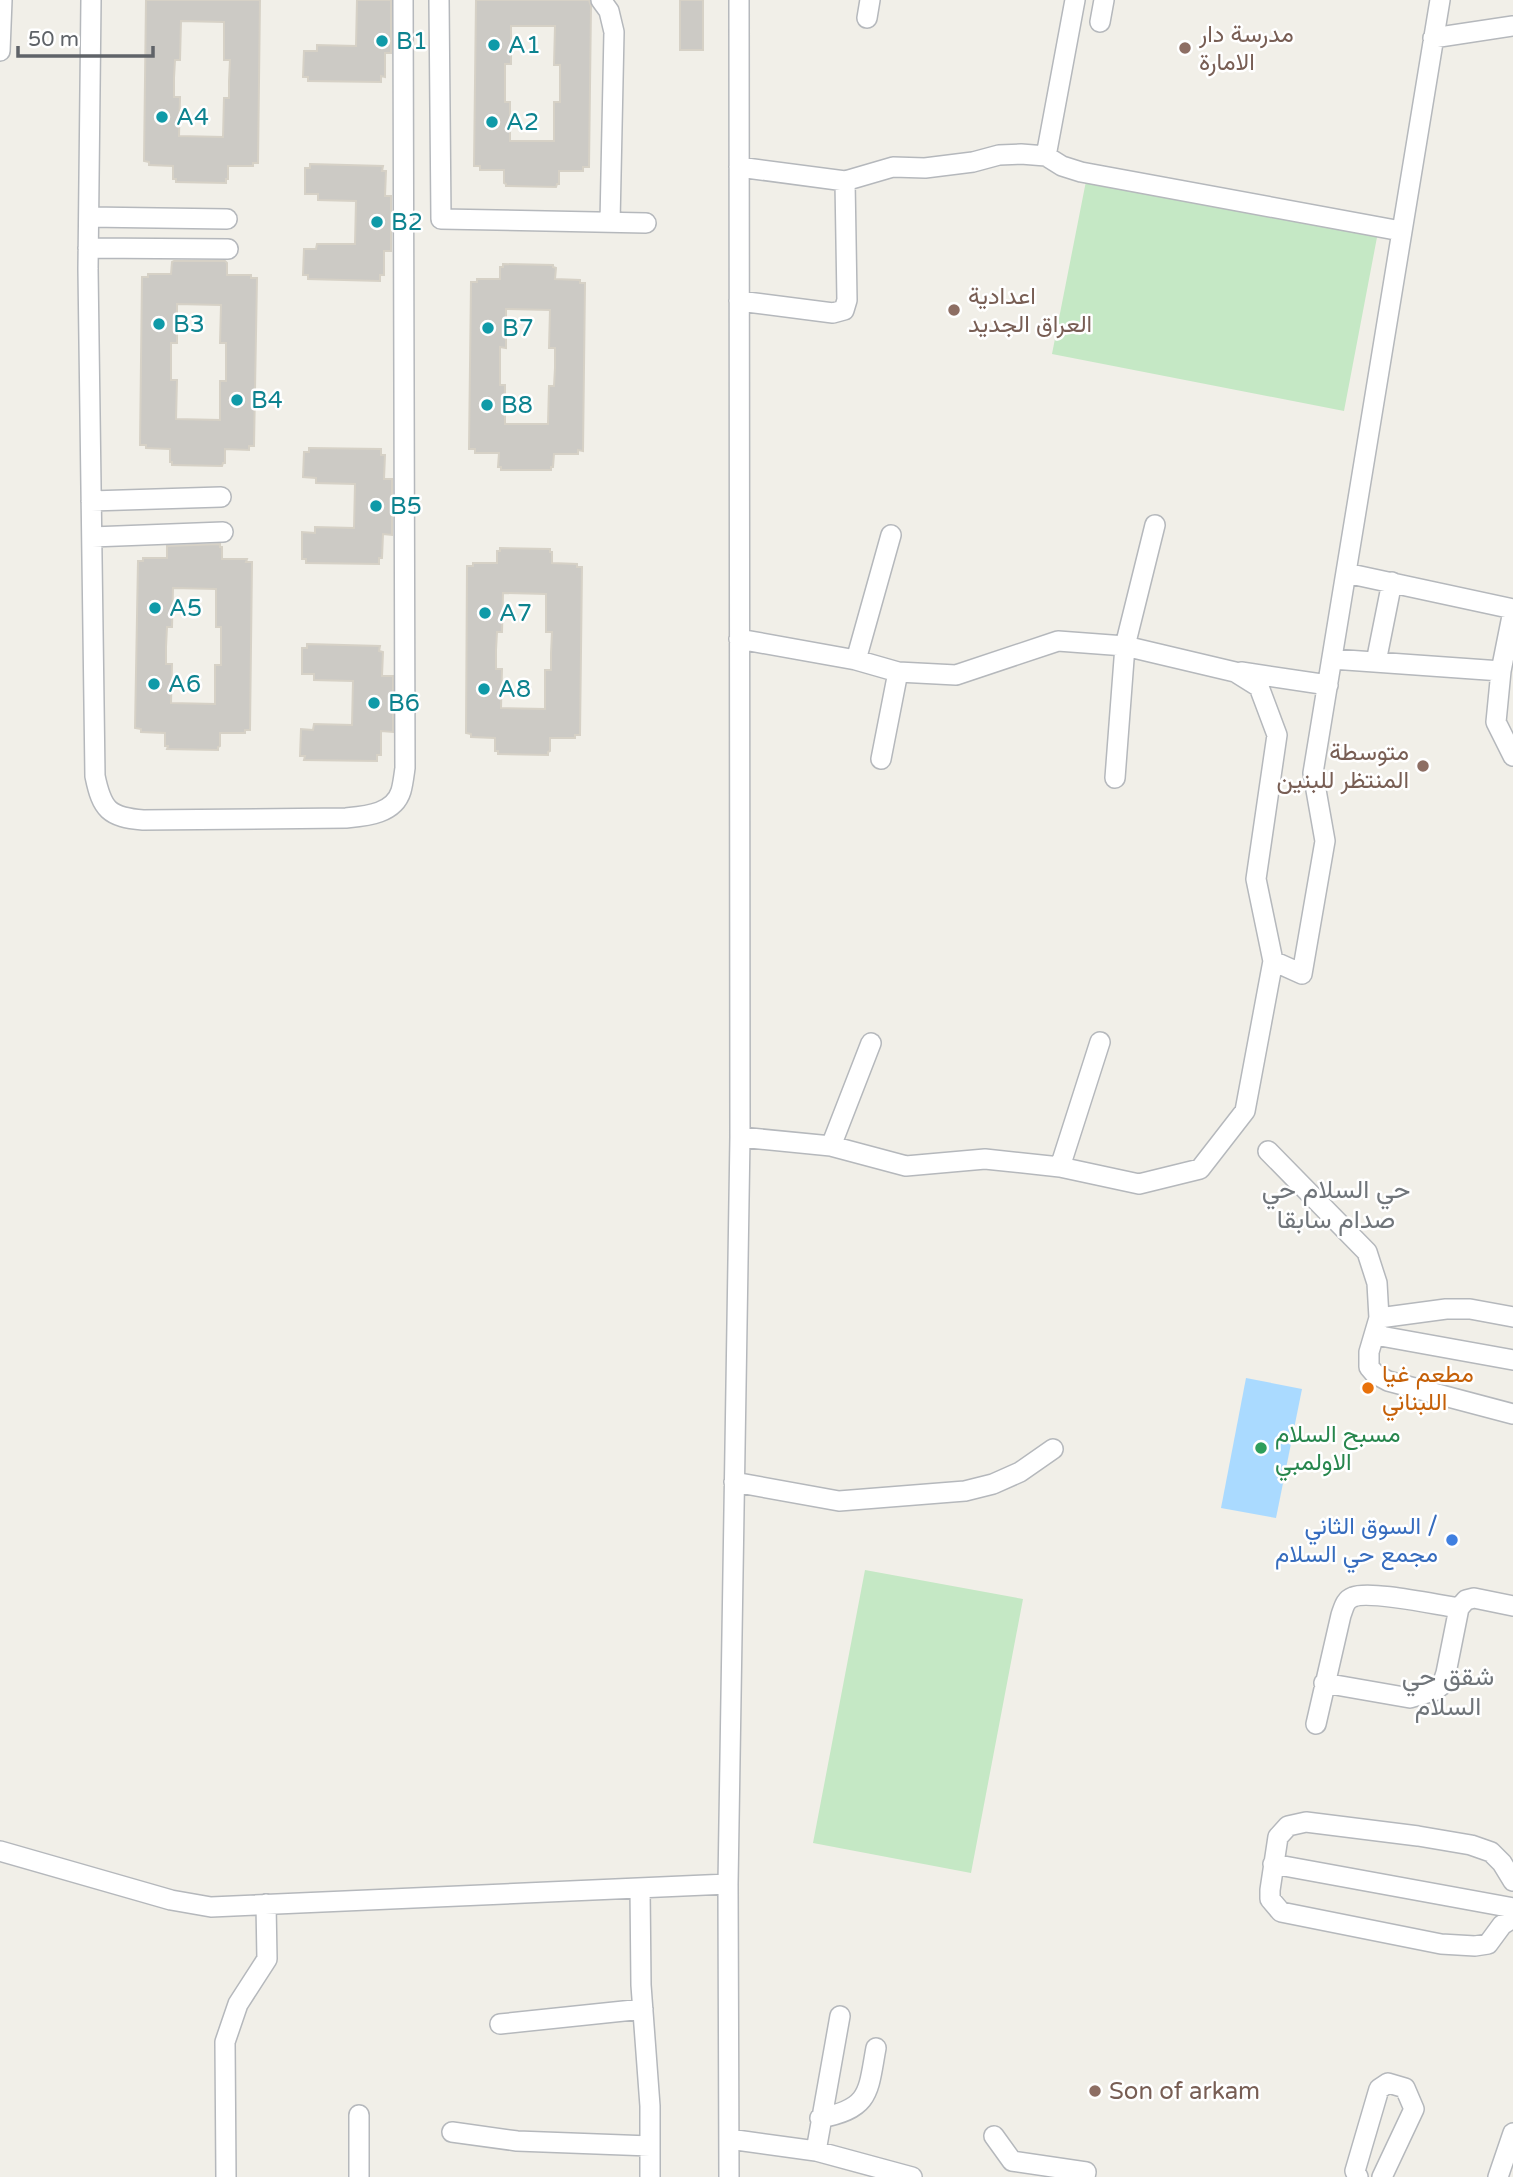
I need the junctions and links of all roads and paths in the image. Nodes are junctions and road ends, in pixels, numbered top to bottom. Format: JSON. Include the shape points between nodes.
{"nodes":[{"id":1,"x":2,"y":0,"type":"edge"},
{"id":2,"x":91,"y":0,"type":"edge"},
{"id":3,"x":403,"y":0,"type":"edge"},
{"id":4,"x":439,"y":0,"type":"edge"},
{"id":5,"x":601,"y":0,"type":"edge"},
{"id":6,"x":739,"y":0,"type":"edge"},
{"id":7,"x":1074,"y":0,"type":"edge"},
{"id":8,"x":1104,"y":0,"type":"edge"},
{"id":9,"x":1440,"y":0,"type":"edge"},
{"id":10,"x":1100,"y":22,"type":"dead end"},
{"id":11,"x":1513,"y":26,"type":"edge"},
{"id":12,"x":1433,"y":38,"type":"junction"},
{"id":13,"x":0,"y":51,"type":"edge"},
{"id":14,"x":1046,"y":156,"type":"junction"},
{"id":15,"x":739,"y":167,"type":"junction"},
{"id":16,"x":845,"y":181,"type":"junction"},
{"id":17,"x":89,"y":217,"type":"junction"},
{"id":18,"x":227,"y":219,"type":"dead end"},
{"id":19,"x":610,"y":222,"type":"junction"},
{"id":20,"x":646,"y":223,"type":"dead end"},
{"id":21,"x":1401,"y":231,"type":"junction"},
{"id":22,"x":88,"y":248,"type":"junction"},
{"id":23,"x":228,"y":249,"type":"dead end"},
{"id":24,"x":739,"y":301,"type":"junction"},
{"id":25,"x":221,"y":497,"type":"dead end"},
{"id":26,"x":91,"y":501,"type":"junction"},
{"id":27,"x":1155,"y":525,"type":"dead end"},
{"id":28,"x":222,"y":532,"type":"dead end"},
{"id":29,"x":891,"y":535,"type":"dead end"},
{"id":30,"x":92,"y":537,"type":"junction"},
{"id":31,"x":1346,"y":573,"type":"junction"},
{"id":32,"x":1392,"y":582,"type":"junction"},
{"id":33,"x":1513,"y":610,"type":"edge"},
{"id":34,"x":739,"y":639,"type":"junction"},
{"id":35,"x":1125,"y":646,"type":"junction"},
{"id":36,"x":1332,"y":659,"type":"junction"},
{"id":37,"x":856,"y":660,"type":"junction"},
{"id":38,"x":1376,"y":662,"type":"junction"},
{"id":39,"x":1226,"y":670,"type":"junction"},
{"id":40,"x":1501,"y":671,"type":"junction"},
{"id":41,"x":898,"y":672,"type":"junction"},
{"id":42,"x":1328,"y":685,"type":"junction"},
{"id":43,"x":1513,"y":756,"type":"edge"},
{"id":44,"x":881,"y":759,"type":"dead end"},
{"id":45,"x":1115,"y":778,"type":"dead end"},
{"id":46,"x":1273,"y":961,"type":"junction"},
{"id":47,"x":1100,"y":1042,"type":"dead end"},
{"id":48,"x":871,"y":1043,"type":"dead end"},
{"id":49,"x":740,"y":1137,"type":"junction"},
{"id":50,"x":831,"y":1146,"type":"junction"},
{"id":51,"x":1268,"y":1151,"type":"dead end"},
{"id":52,"x":1060,"y":1167,"type":"junction"},
{"id":53,"x":1513,"y":1317,"type":"edge"},
{"id":54,"x":1377,"y":1326,"type":"junction"},
{"id":55,"x":1513,"y":1360,"type":"edge"},
{"id":56,"x":1513,"y":1414,"type":"edge"},
{"id":57,"x":1054,"y":1449,"type":"dead end"},
{"id":58,"x":734,"y":1482,"type":"junction"},
{"id":59,"x":1513,"y":1606,"type":"edge"},
{"id":60,"x":1459,"y":1608,"type":"junction"},
{"id":61,"x":1324,"y":1683,"type":"junction"},
{"id":62,"x":1316,"y":1724,"type":"dead end"},
{"id":63,"x":0,"y":1850,"type":"edge"},
{"id":64,"x":1273,"y":1864,"type":"junction"},
{"id":65,"x":1513,"y":1881,"type":"edge"},
{"id":66,"x":728,"y":1884,"type":"junction"},
{"id":67,"x":640,"y":1888,"type":"junction"},
{"id":68,"x":266,"y":1904,"type":"junction"},
{"id":69,"x":1513,"y":1908,"type":"edge"},
{"id":70,"x":1513,"y":1918,"type":"edge"},
{"id":71,"x":643,"y":2010,"type":"junction"},
{"id":72,"x":840,"y":2016,"type":"dead end"},
{"id":73,"x":500,"y":2024,"type":"dead end"},
{"id":74,"x":876,"y":2048,"type":"dead end"},
{"id":75,"x":359,"y":2115,"type":"dead end"},
{"id":76,"x":820,"y":2118,"type":"junction"},
{"id":77,"x":452,"y":2132,"type":"dead end"},
{"id":78,"x":1513,"y":2133,"type":"edge"},
{"id":79,"x":994,"y":2136,"type":"dead end"},
{"id":80,"x":729,"y":2138,"type":"junction"},
{"id":81,"x":650,"y":2146,"type":"junction"},
{"id":82,"x":816,"y":2151,"type":"junction"},
{"id":83,"x":1009,"y":2169,"type":"edge"},
{"id":84,"x":226,"y":2177,"type":"edge"},
{"id":85,"x":359,"y":2177,"type":"edge"},
{"id":86,"x":650,"y":2177,"type":"edge"},
{"id":87,"x":729,"y":2177,"type":"edge"},
{"id":88,"x":912,"y":2177,"type":"edge"},
{"id":89,"x":1085,"y":2177,"type":"edge"},
{"id":90,"x":1358,"y":2177,"type":"edge"},
{"id":91,"x":1382,"y":2177,"type":"edge"},
{"id":92,"x":1499,"y":2177,"type":"edge"}],
"edges":[{"from":1,"to":13,"type":"street"},
{"from":2,"to":17,"type":"street"},
{"from":3,"to":30,"type":"street","via":[[405,768],[401,794],[372,816],[346,818],[143,820],[108,811],[95,776]]},
{"from":4,"to":19,"type":"street","via":[[441,219]]},
{"from":5,"to":19,"type":"street","via":[[614,32]]},
{"from":6,"to":15,"type":"street"},
{"from":7,"to":14,"type":"street"},
{"from":8,"to":10,"type":"street"},
{"from":9,"to":12,"type":"street"},
{"from":11,"to":12,"type":"street"},
{"from":12,"to":21,"type":"street"},
{"from":14,"to":16,"type":"street","via":[[999,155],[925,168],[893,166]]},
{"from":14,"to":21,"type":"street","via":[[1082,172]]},
{"from":15,"to":16,"type":"street"},
{"from":15,"to":24,"type":"street"},
{"from":16,"to":24,"type":"street","via":[[844,310],[833,313]]},
{"from":17,"to":18,"type":"street"},
{"from":17,"to":22,"type":"street"},
{"from":19,"to":20,"type":"street"},
{"from":21,"to":31,"type":"street"},
{"from":22,"to":23,"type":"street"},
{"from":22,"to":26,"type":"street"},
{"from":24,"to":34,"type":"street"},
{"from":25,"to":26,"type":"street"},
{"from":26,"to":30,"type":"street"},
{"from":27,"to":35,"type":"street"},
{"from":28,"to":30,"type":"street"},
{"from":29,"to":37,"type":"street"},
{"from":31,"to":32,"type":"street"},
{"from":31,"to":36,"type":"street"},
{"from":32,"to":33,"type":"street"},
{"from":32,"to":38,"type":"street"},
{"from":33,"to":40,"type":"street"},
{"from":34,"to":37,"type":"street"},
{"from":34,"to":49,"type":"street"},
{"from":35,"to":39,"type":"street"},
{"from":35,"to":41,"type":"street","via":[[1058,641],[956,675]]},
{"from":35,"to":45,"type":"street"},
{"from":36,"to":38,"type":"street"},
{"from":36,"to":42,"type":"street"},
{"from":37,"to":41,"type":"street"},
{"from":38,"to":40,"type":"street"},
{"from":39,"to":42,"type":"street"},
{"from":39,"to":46,"type":"street","via":[[1259,687],[1277,735],[1256,878]]},
{"from":40,"to":43,"type":"street","via":[[1496,722]]},
{"from":41,"to":44,"type":"street"},
{"from":42,"to":46,"type":"street","via":[[1313,773],[1325,841],[1302,974]]},
{"from":46,"to":52,"type":"street","via":[[1245,1111],[1200,1169],[1139,1184]]},
{"from":47,"to":52,"type":"street"},
{"from":48,"to":50,"type":"street"},
{"from":49,"to":50,"type":"street"},
{"from":49,"to":58,"type":"street"},
{"from":50,"to":52,"type":"street","via":[[906,1166],[985,1159]]},
{"from":51,"to":54,"type":"street","via":[[1367,1252],[1377,1283]]},
{"from":53,"to":54,"type":"street","via":[[1446,1309]]},
{"from":54,"to":55,"type":"street"},
{"from":54,"to":56,"type":"street","via":[[1369,1352],[1369,1367],[1375,1374]]},
{"from":57,"to":58,"type":"street","via":[[1020,1472],[965,1491],[839,1501]]},
{"from":58,"to":66,"type":"street"},
{"from":59,"to":60,"type":"street","via":[[1474,1598]]},
{"from":60,"to":61,"type":"street","via":[[1355,1596],[1346,1601],[1341,1615]]},
{"from":60,"to":61,"type":"street","via":[[1446,1674],[1434,1691],[1410,1698]]},
{"from":61,"to":62,"type":"street"},
{"from":63,"to":68,"type":"street","via":[[171,1900],[211,1906]]},
{"from":64,"to":65,"type":"street","via":[[1283,1831],[1306,1822],[1471,1845],[1491,1852]]},
{"from":64,"to":69,"type":"street"},
{"from":64,"to":70,"type":"street","via":[[1270,1899],[1281,1912],[1441,1944],[1475,1946],[1488,1944]]},
{"from":66,"to":67,"type":"street"},
{"from":66,"to":80,"type":"street"},
{"from":67,"to":68,"type":"street"},
{"from":67,"to":71,"type":"street"},
{"from":68,"to":84,"type":"street","via":[[267,1959],[238,2004],[225,2042]]},
{"from":71,"to":73,"type":"street"},
{"from":71,"to":81,"type":"street"},
{"from":72,"to":76,"type":"street"},
{"from":74,"to":76,"type":"street","via":[[867,2094],[851,2109]]},
{"from":75,"to":85,"type":"street"},
{"from":76,"to":82,"type":"street"},
{"from":77,"to":81,"type":"street","via":[[517,2141]]},
{"from":78,"to":92,"type":"street"},
{"from":79,"to":83,"type":"street"},
{"from":80,"to":82,"type":"street"},
{"from":80,"to":87,"type":"street"},
{"from":81,"to":86,"type":"street"},
{"from":82,"to":88,"type":"street"},
{"from":83,"to":89,"type":"street","via":[[1086,2172]]},
{"from":90,"to":91,"type":"street","via":[[1355,2171],[1379,2089],[1388,2083],[1405,2088],[1414,2109]]}]}
